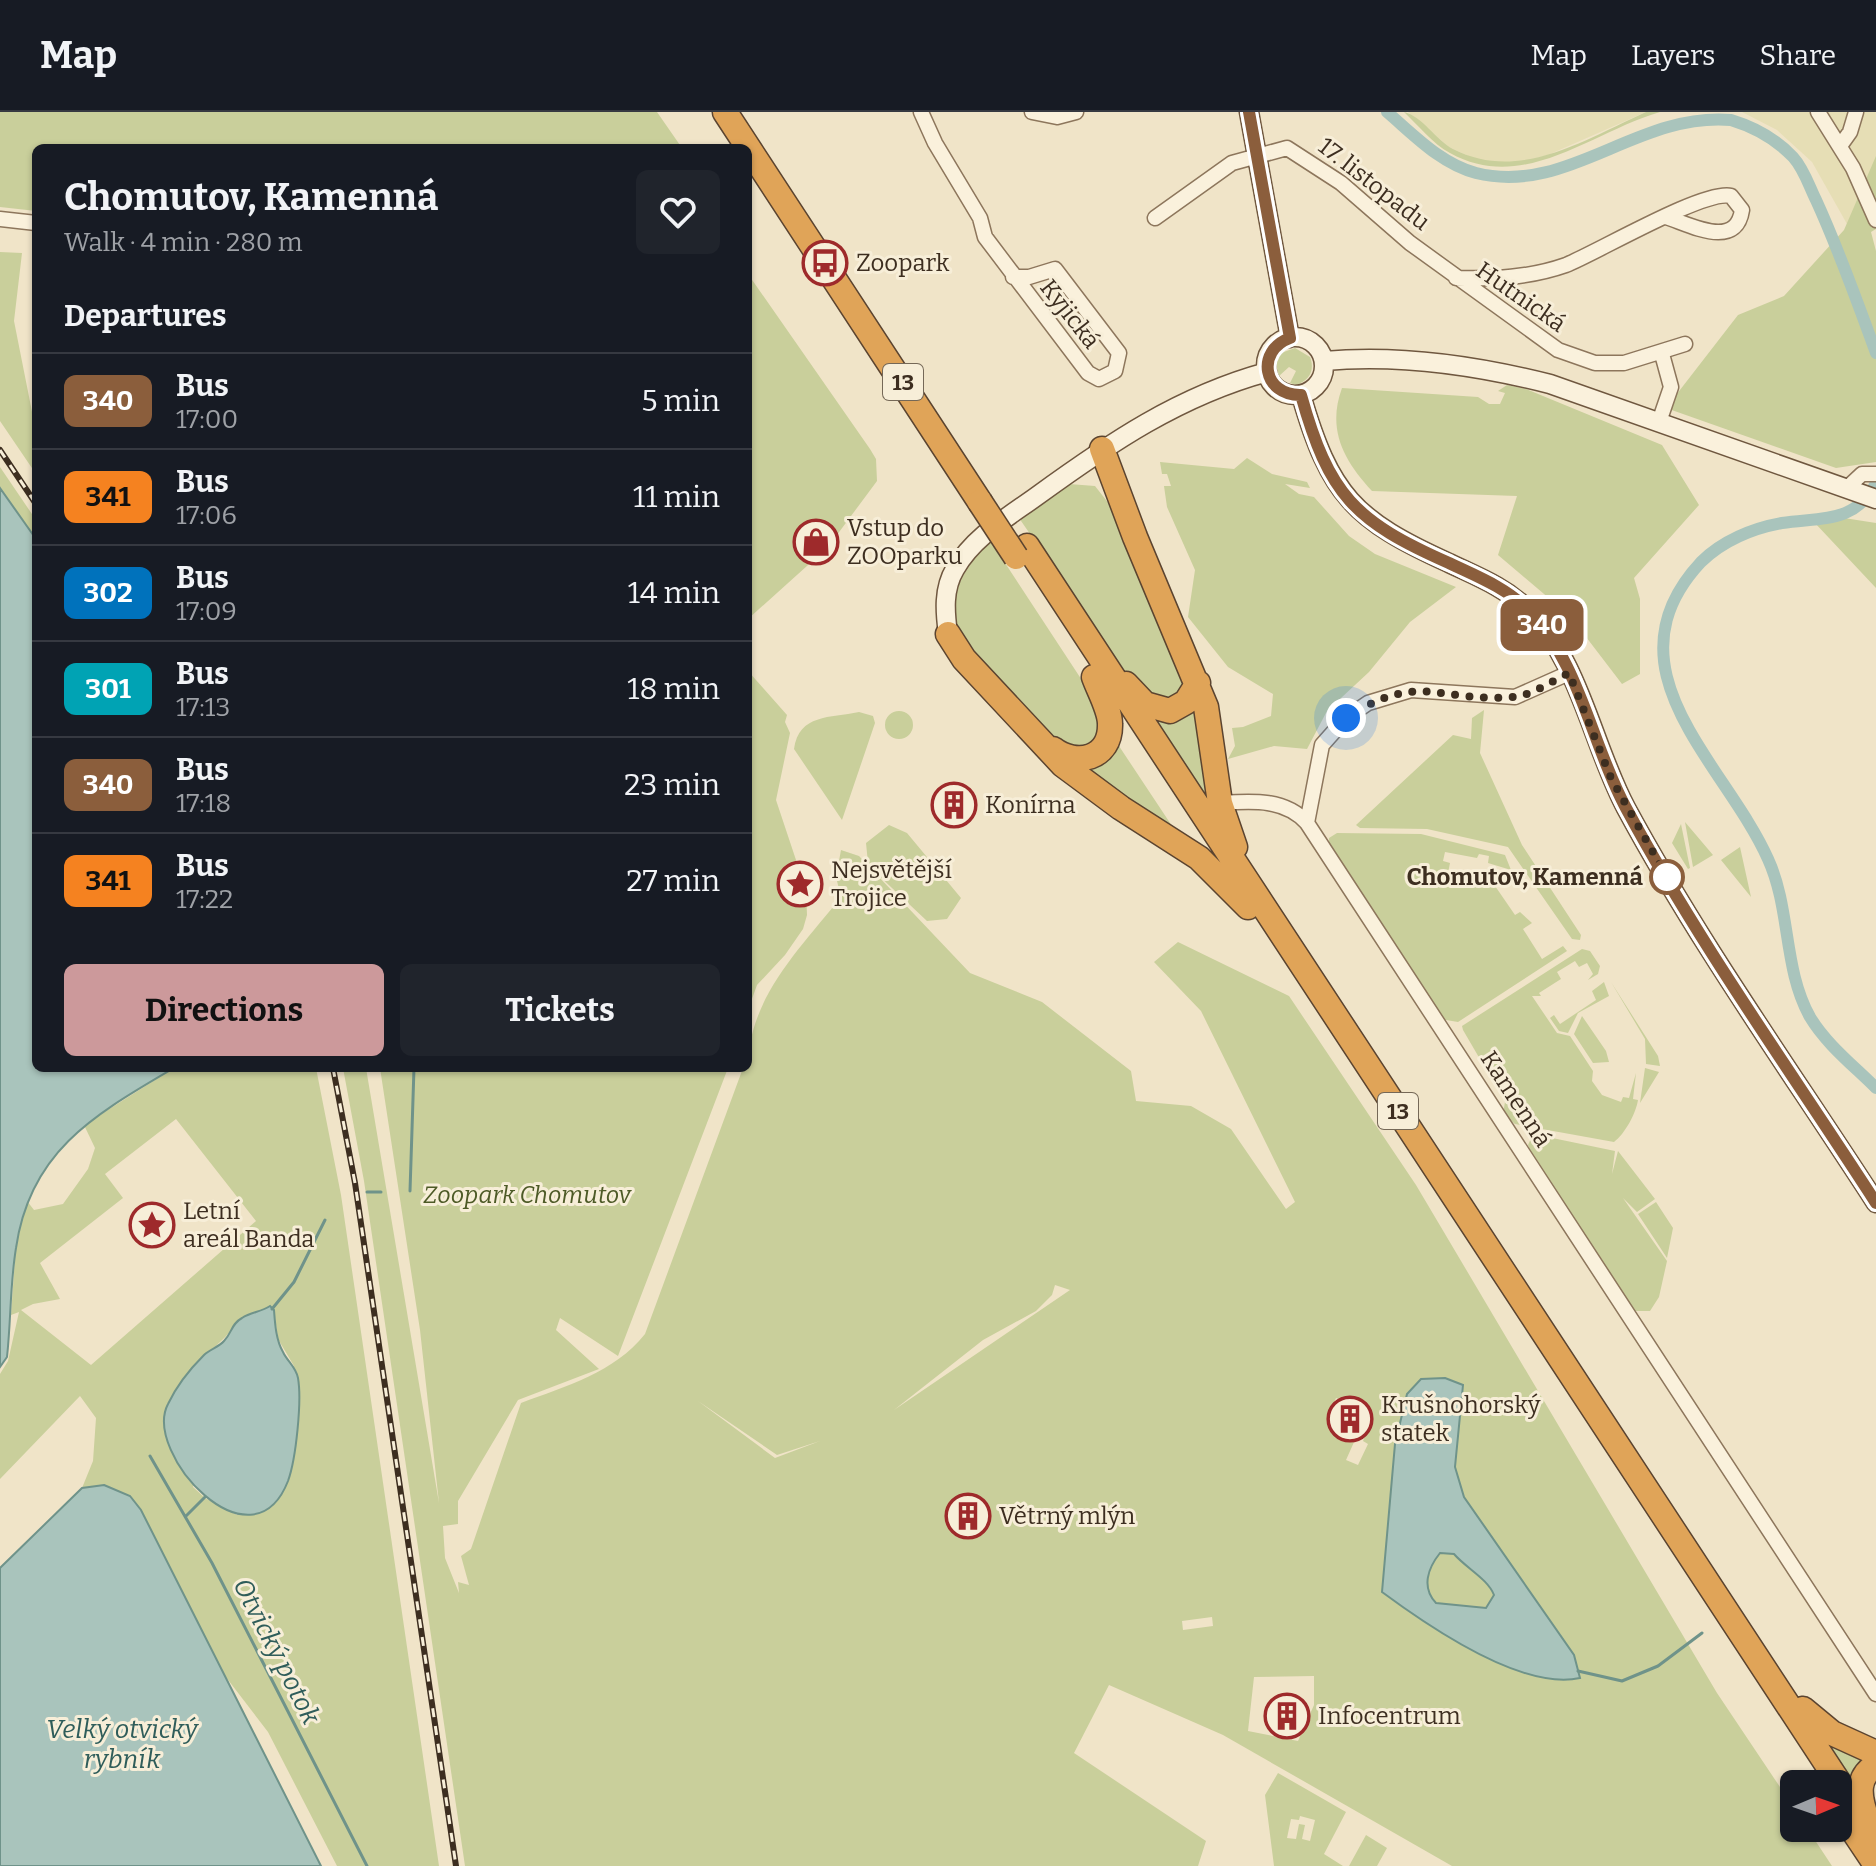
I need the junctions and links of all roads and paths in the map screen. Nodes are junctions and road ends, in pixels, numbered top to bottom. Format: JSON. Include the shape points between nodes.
{"nodes":[{"id":1,"x":725,"y":112,"type":"edge"},
{"id":2,"x":742,"y":112,"type":"edge"},
{"id":3,"x":921,"y":112,"type":"edge"},
{"id":4,"x":1032,"y":112,"type":"edge"},
{"id":5,"x":1076,"y":112,"type":"edge"},
{"id":6,"x":1249,"y":112,"type":"edge"},
{"id":7,"x":1818,"y":112,"type":"edge"},
{"id":8,"x":1856,"y":112,"type":"edge"},
{"id":9,"x":747,"y":144,"type":"edge"},
{"id":10,"x":1840,"y":146,"type":"junction"},
{"id":11,"x":752,"y":152,"type":"edge"},
{"id":12,"x":1257,"y":157,"type":"junction"},
{"id":13,"x":1666,"y":217,"type":"junction"},
{"id":14,"x":1875,"y":217,"type":"edge"},
{"id":15,"x":1155,"y":218,"type":"dead end"},
{"id":16,"x":0,"y":219,"type":"edge"},
{"id":17,"x":32,"y":223,"type":"edge"},
{"id":18,"x":1013,"y":277,"type":"junction"},
{"id":19,"x":1455,"y":278,"type":"junction"},
{"id":20,"x":1290,"y":338,"type":"junction"},
{"id":21,"x":1685,"y":344,"type":"dead end"},
{"id":22,"x":1662,"y":354,"type":"junction"},
{"id":23,"x":1324,"y":361,"type":"junction"},
{"id":24,"x":1267,"y":372,"type":"junction"},
{"id":25,"x":1301,"y":395,"type":"junction"},
{"id":26,"x":1659,"y":422,"type":"junction"},
{"id":27,"x":1102,"y":449,"type":"junction"},
{"id":28,"x":1869,"y":474,"type":"edge"},
{"id":29,"x":1847,"y":488,"type":"junction"},
{"id":30,"x":985,"y":497,"type":"junction"},
{"id":31,"x":1876,"y":499,"type":"edge"},
{"id":32,"x":1021,"y":552,"type":"junction"},
{"id":33,"x":948,"y":634,"type":"joint"},
{"id":34,"x":1091,"y":646,"type":"junction"},
{"id":35,"x":1569,"y":673,"type":"junction"},
{"id":36,"x":1094,"y":677,"type":"junction"},
{"id":37,"x":1198,"y":683,"type":"junction"},
{"id":38,"x":1041,"y":741,"type":"junction"},
{"id":39,"x":1220,"y":803,"type":"junction"},
{"id":40,"x":1307,"y":823,"type":"junction"},
{"id":41,"x":1253,"y":904,"type":"junction"},
{"id":42,"x":1876,"y":1203,"type":"edge"},
{"id":43,"x":1771,"y":1675,"type":"junction"},
{"id":44,"x":1876,"y":1694,"type":"edge"},
{"id":45,"x":1876,"y":1753,"type":"edge"},
{"id":46,"x":1876,"y":1765,"type":"edge"},
{"id":47,"x":1814,"y":1770,"type":"edge"},
{"id":48,"x":1852,"y":1828,"type":"edge"},
{"id":49,"x":1874,"y":1836,"type":"edge"},
{"id":50,"x":1876,"y":1865,"type":"edge"}],
"edges":[{"from":1,"to":9,"type":"highway","number":"13"},
{"from":2,"to":30,"type":"highway","number":"13","via":[[841,257]]},
{"from":3,"to":18,"type":"street","name":"Kyjická","via":[[980,218],[985,237]]},
{"from":4,"to":5,"type":"street","via":[[1057,117]]},
{"from":6,"to":12,"type":"street"},
{"from":7,"to":10,"type":"street"},
{"from":8,"to":10,"type":"street"},
{"from":10,"to":14,"type":"street"},
{"from":11,"to":30,"type":"highway","number":"13"},
{"from":12,"to":15,"type":"street","name":"17. listopadu","via":[[1232,163]]},
{"from":12,"to":19,"type":"street","name":"17. listopadu","via":[[1287,148],[1311,161]]},
{"from":12,"to":20,"type":"street"},
{"from":13,"to":13,"type":"street","name":"Hutnická","via":[[1718,234],[1733,230],[1742,210],[1725,194]]},
{"from":13,"to":19,"type":"street","name":"Hutnická","via":[[1564,265],[1508,280]]},
{"from":16,"to":17,"type":"street"},
{"from":18,"to":18,"type":"street","name":"Kyjická","via":[[1088,373],[1099,379],[1115,371],[1119,353],[1055,269]]},
{"from":19,"to":22,"type":"street","name":"Hutnická","via":[[1533,335],[1583,360],[1624,363]]},
{"from":20,"to":23,"type":"street","via":[[1308,340]]},
{"from":20,"to":24,"type":"street","via":[[1269,354]]},
{"from":21,"to":22,"type":"street","name":"Hutnická"},
{"from":22,"to":26,"type":"street","via":[[1671,387]]},
{"from":23,"to":25,"type":"street","via":[[1316,386]]},
{"from":23,"to":26,"type":"street","via":[[1418,361],[1501,372]]},
{"from":24,"to":25,"type":"street","via":[[1276,388]]},
{"from":24,"to":27,"type":"street","via":[[1204,391]]},
{"from":25,"to":35,"type":"street","via":[[1321,459],[1351,504],[1392,536],[1502,589],[1543,626]]},
{"from":26,"to":29,"type":"street"},
{"from":27,"to":33,"type":"street","via":[[979,539],[965,555],[947,587]]},
{"from":27,"to":37,"type":"highway"},
{"from":28,"to":29,"type":"street"},
{"from":29,"to":31,"type":"street"},
{"from":30,"to":32,"type":"highway","number":"13","bridge":true},
{"from":32,"to":34,"type":"highway","number":"13"},
{"from":32,"to":36,"type":"highway","number":"13"},
{"from":33,"to":38,"type":"highway","via":[[964,659]]},
{"from":34,"to":37,"type":"highway","via":[[1145,704],[1170,711],[1186,702]]},
{"from":34,"to":41,"type":"highway","number":"13"},
{"from":35,"to":40,"type":"street","via":[[1515,697],[1411,690],[1368,703],[1322,745]]},
{"from":35,"to":42,"type":"street","via":[[1611,778],[1642,835]]},
{"from":36,"to":38,"type":"highway","via":[[1111,724],[1103,749],[1076,760]]},
{"from":36,"to":41,"type":"highway","number":"13"},
{"from":37,"to":39,"type":"highway"},
{"from":38,"to":41,"type":"highway","via":[[1082,781],[1199,858]]},
{"from":39,"to":40,"type":"street","via":[[1283,805]]},
{"from":39,"to":41,"type":"highway"},
{"from":40,"to":44,"type":"street","name":"Kamenná"},
{"from":41,"to":43,"type":"highway","number":"13"},
{"from":41,"to":47,"type":"highway","number":"13"},
{"from":43,"to":45,"type":"highway","via":[[1817,1723]]},
{"from":43,"to":49,"type":"highway","number":"13"},
{"from":46,"to":49,"type":"highway","via":[[1865,1774],[1859,1797]]},
{"from":48,"to":50,"type":"highway"}]}
